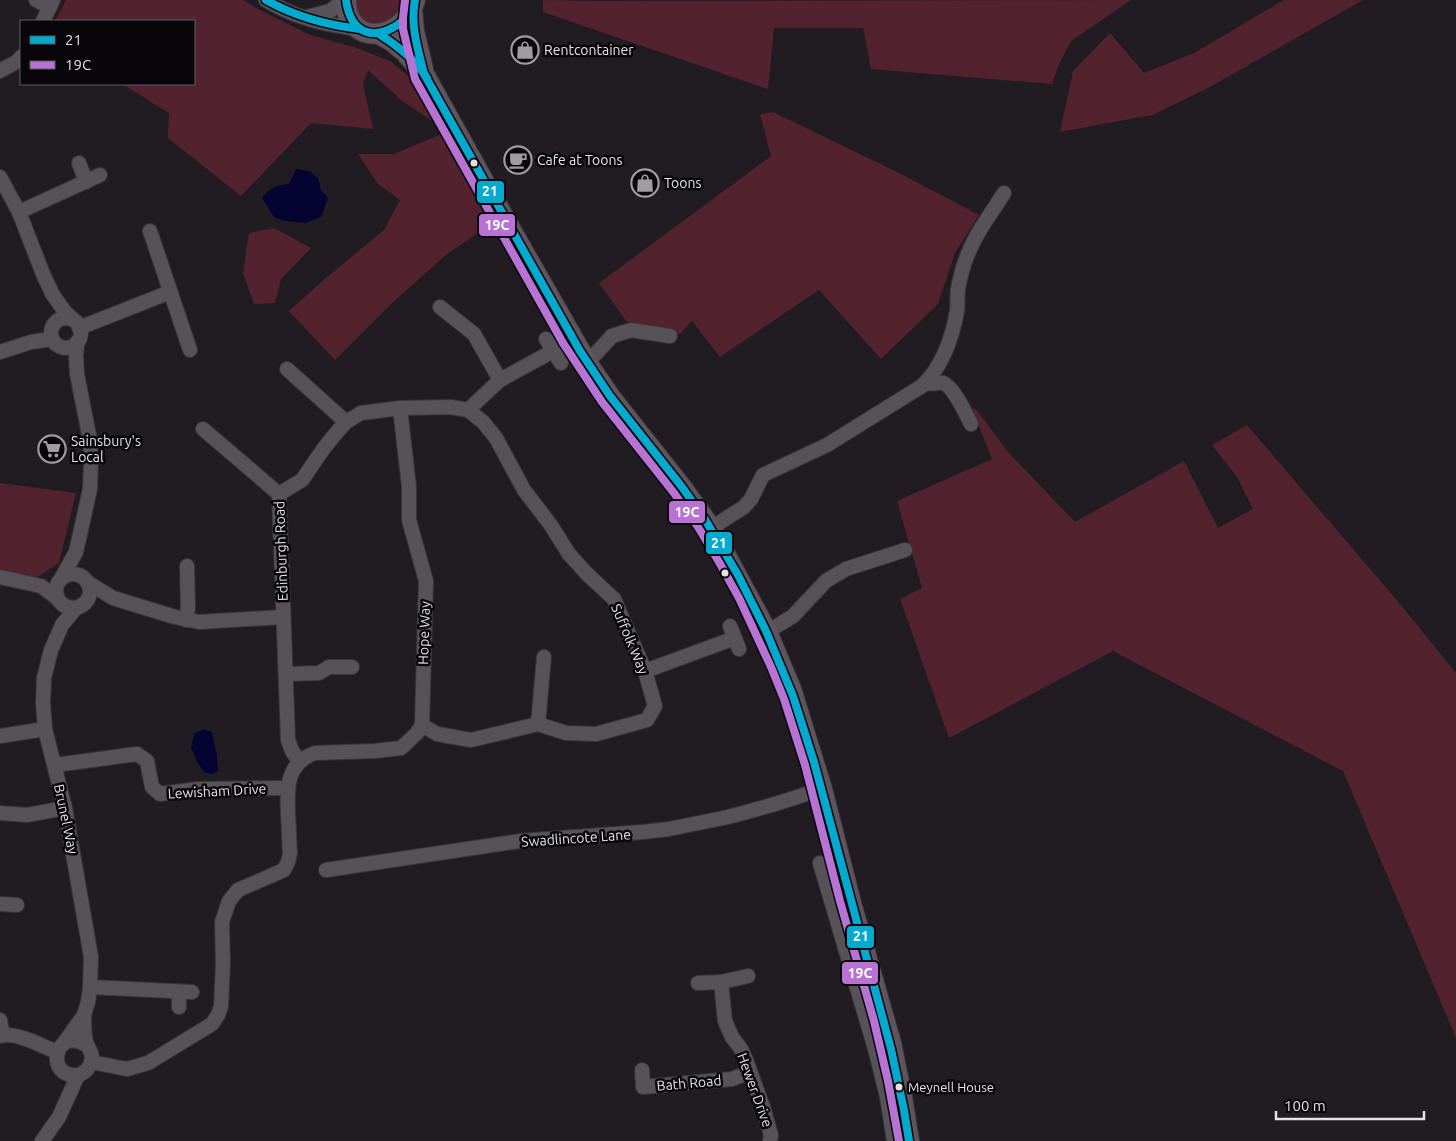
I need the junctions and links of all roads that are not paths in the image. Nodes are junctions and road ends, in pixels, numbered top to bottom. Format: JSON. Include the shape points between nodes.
{"nodes":[{"id":1,"x":36,"y":0,"type":"edge"},
{"id":2,"x":266,"y":0,"type":"edge"},
{"id":3,"x":345,"y":0,"type":"edge"},
{"id":4,"x":51,"y":3,"type":"edge"},
{"id":5,"x":414,"y":5,"type":"edge"},
{"id":6,"x":304,"y":18,"type":"junction"},
{"id":7,"x":43,"y":20,"type":"edge"},
{"id":8,"x":360,"y":29,"type":"junction"},
{"id":9,"x":379,"y":34,"type":"junction"},
{"id":10,"x":20,"y":58,"type":"edge"},
{"id":11,"x":0,"y":72,"type":"edge"},
{"id":12,"x":424,"y":74,"type":"junction"},
{"id":13,"x":79,"y":163,"type":"dead end"},
{"id":14,"x":100,"y":175,"type":"dead end"},
{"id":15,"x":0,"y":177,"type":"edge"},
{"id":16,"x":86,"y":182,"type":"junction"},
{"id":17,"x":1004,"y":193,"type":"dead end"},
{"id":18,"x":19,"y":212,"type":"junction"},
{"id":19,"x":150,"y":231,"type":"dead end"},
{"id":20,"x":43,"y":274,"type":"junction"},
{"id":21,"x":170,"y":292,"type":"junction"},
{"id":22,"x":440,"y":307,"type":"dead end"},
{"id":23,"x":77,"y":324,"type":"junction"},
{"id":24,"x":670,"y":336,"type":"dead end"},
{"id":25,"x":54,"y":338,"type":"junction"},
{"id":26,"x":77,"y":342,"type":"junction"},
{"id":27,"x":190,"y":350,"type":"dead end"},
{"id":28,"x":0,"y":352,"type":"edge"},
{"id":29,"x":561,"y":363,"type":"dead end"},
{"id":30,"x":587,"y":363,"type":"junction"},
{"id":31,"x":287,"y":369,"type":"dead end"},
{"id":32,"x":77,"y":374,"type":"junction"},
{"id":33,"x":500,"y":380,"type":"junction"},
{"id":34,"x":926,"y":383,"type":"junction"},
{"id":35,"x":400,"y":408,"type":"junction"},
{"id":36,"x":468,"y":410,"type":"junction"},
{"id":37,"x":346,"y":422,"type":"junction"},
{"id":38,"x":971,"y":424,"type":"dead end"},
{"id":39,"x":203,"y":429,"type":"dead end"},
{"id":40,"x":280,"y":494,"type":"junction"},
{"id":41,"x":711,"y":528,"type":"junction"},
{"id":42,"x":905,"y":550,"type":"dead end"},
{"id":43,"x":76,"y":552,"type":"junction"},
{"id":44,"x":187,"y":566,"type":"dead end"},
{"id":45,"x":0,"y":577,"type":"edge"},
{"id":46,"x":61,"y":578,"type":"junction"},
{"id":47,"x":86,"y":580,"type":"junction"},
{"id":48,"x":41,"y":586,"type":"junction"},
{"id":49,"x":113,"y":598,"type":"junction"},
{"id":50,"x":59,"y":600,"type":"junction"},
{"id":51,"x":81,"y":604,"type":"junction"},
{"id":52,"x":284,"y":617,"type":"junction"},
{"id":53,"x":186,"y":620,"type":"junction"},
{"id":54,"x":62,"y":626,"type":"junction"},
{"id":55,"x":767,"y":632,"type":"junction"},
{"id":56,"x":734,"y":637,"type":"dead end"},
{"id":57,"x":544,"y":657,"type":"dead end"},
{"id":58,"x":352,"y":667,"type":"dead end"},
{"id":59,"x":645,"y":671,"type":"junction"},
{"id":60,"x":287,"y":674,"type":"junction"},
{"id":61,"x":538,"y":724,"type":"junction"},
{"id":62,"x":422,"y":725,"type":"junction"},
{"id":63,"x":45,"y":729,"type":"junction"},
{"id":64,"x":0,"y":736,"type":"edge"},
{"id":65,"x":299,"y":761,"type":"junction"},
{"id":66,"x":55,"y":765,"type":"junction"},
{"id":67,"x":287,"y":788,"type":"junction"},
{"id":68,"x":822,"y":789,"type":"junction"},
{"id":69,"x":65,"y":808,"type":"junction"},
{"id":70,"x":0,"y":813,"type":"edge"},
{"id":71,"x":820,"y":863,"type":"dead end"},
{"id":72,"x":326,"y":870,"type":"dead end"},
{"id":73,"x":0,"y":904,"type":"edge"},
{"id":74,"x":17,"y":905,"type":"dead end"},
{"id":75,"x":748,"y":976,"type":"dead end"},
{"id":76,"x":721,"y":982,"type":"junction"},
{"id":77,"x":698,"y":983,"type":"dead end"},
{"id":78,"x":90,"y":988,"type":"junction"},
{"id":79,"x":184,"y":997,"type":"dead end"},
{"id":80,"x":869,"y":997,"type":"junction"},
{"id":81,"x":84,"y":1015,"type":"junction"},
{"id":82,"x":0,"y":1020,"type":"edge"},
{"id":83,"x":2,"y":1036,"type":"edge"},
{"id":84,"x":86,"y":1045,"type":"junction"},
{"id":85,"x":61,"y":1047,"type":"junction"},
{"id":86,"x":91,"y":1062,"type":"junction"},
{"id":87,"x":60,"y":1069,"type":"junction"},
{"id":88,"x":642,"y":1070,"type":"dead end"},
{"id":89,"x":750,"y":1072,"type":"junction"},
{"id":90,"x":78,"y":1075,"type":"junction"},
{"id":91,"x":65,"y":1101,"type":"junction"},
{"id":92,"x":42,"y":1141,"type":"edge"},
{"id":93,"x":770,"y":1141,"type":"edge"},
{"id":94,"x":894,"y":1141,"type":"edge"},
{"id":95,"x":909,"y":1141,"type":"edge"}],
"edges":[{"from":1,"to":4,"type":"street"},
{"from":2,"to":6,"type":"street"},
{"from":3,"to":6,"type":"street","via":[[330,11]]},
{"from":3,"to":8,"type":"highway","via":[[351,19]]},
{"from":4,"to":7,"type":"street"},
{"from":5,"to":9,"type":"highway","via":[[401,24]]},
{"from":5,"to":12,"type":"highway","via":[[414,31]]},
{"from":6,"to":8,"type":"street"},
{"from":8,"to":9,"type":"highway"},
{"from":9,"to":12,"type":"highway","via":[[405,52]]},
{"from":10,"to":11,"type":"street"},
{"from":12,"to":30,"type":"highway"},
{"from":13,"to":16,"type":"street"},
{"from":14,"to":16,"type":"street"},
{"from":15,"to":18,"type":"street"},
{"from":16,"to":18,"type":"street"},
{"from":17,"to":34,"type":"street","via":[[965,259],[958,288],[957,311],[945,353]]},
{"from":18,"to":20,"type":"street"},
{"from":19,"to":21,"type":"street"},
{"from":20,"to":23,"type":"street","via":[[53,295]]},
{"from":20,"to":25,"type":"street"},
{"from":21,"to":23,"type":"street"},
{"from":21,"to":27,"type":"street"},
{"from":22,"to":33,"type":"street","via":[[474,334]]},
{"from":23,"to":25,"type":"street","via":[[60,319],[53,325]]},
{"from":23,"to":26,"type":"street","via":[[80,338]]},
{"from":24,"to":30,"type":"street","via":[[630,330],[612,336]]},
{"from":25,"to":26,"type":"street","via":[[69,347]]},
{"from":25,"to":28,"type":"street"},
{"from":25,"to":32,"type":"street"},
{"from":26,"to":32,"type":"street"},
{"from":29,"to":33,"type":"street","via":[[550,345]]},
{"from":30,"to":41,"type":"highway"},
{"from":31,"to":37,"type":"street"},
{"from":32,"to":43,"type":"street","via":[[92,461]]},
{"from":33,"to":36,"type":"street"},
{"from":34,"to":38,"type":"street","via":[[943,383],[951,389]]},
{"from":34,"to":41,"type":"street","via":[[826,445],[763,475],[744,507]]},
{"from":35,"to":36,"type":"street","via":[[452,407]]},
{"from":35,"to":37,"type":"street","name":"Edinburgh Road","via":[[361,413]]},
{"from":35,"to":62,"type":"street","name":"Hope Way","via":[[409,488],[409,520],[426,581]]},
{"from":36,"to":59,"type":"street","name":"Suffolk Way","via":[[496,438],[524,490],[569,554],[614,599]]},
{"from":37,"to":40,"type":"street","name":"Edinburgh Road","via":[[302,480]]},
{"from":39,"to":40,"type":"street"},
{"from":40,"to":52,"type":"street","name":"Edinburgh Road"},
{"from":41,"to":55,"type":"highway"},
{"from":42,"to":55,"type":"street","via":[[846,569],[826,581],[793,616]]},
{"from":43,"to":46,"type":"street"},
{"from":43,"to":47,"type":"street"},
{"from":44,"to":53,"type":"street"},
{"from":45,"to":48,"type":"street"},
{"from":46,"to":47,"type":"street","via":[[73,574]]},
{"from":46,"to":48,"type":"street"},
{"from":46,"to":50,"type":"street","via":[[56,588]]},
{"from":47,"to":49,"type":"street"},
{"from":47,"to":51,"type":"street","via":[[90,593]]},
{"from":48,"to":50,"type":"street"},
{"from":49,"to":51,"type":"street"},
{"from":49,"to":53,"type":"street"},
{"from":50,"to":51,"type":"street","via":[[70,608]]},
{"from":50,"to":54,"type":"street","name":"Brunel Way"},
{"from":51,"to":54,"type":"street","name":"Brunel Way"},
{"from":52,"to":53,"type":"street"},
{"from":52,"to":60,"type":"street","name":"Edinburgh Road"},
{"from":54,"to":63,"type":"street","name":"Brunel Way","via":[[51,650],[44,678]]},
{"from":55,"to":68,"type":"highway","via":[[791,689]]},
{"from":56,"to":59,"type":"street"},
{"from":57,"to":61,"type":"street"},
{"from":58,"to":60,"type":"street"},
{"from":59,"to":61,"type":"street","name":"Suffolk Way","via":[[654,706],[648,720],[596,734],[566,733]]},
{"from":60,"to":65,"type":"street","name":"Edinburgh Road","via":[[288,740]]},
{"from":61,"to":62,"type":"street","via":[[471,740],[437,734]]},
{"from":62,"to":65,"type":"street","via":[[417,734],[400,748],[315,753]]},
{"from":63,"to":64,"type":"street"},
{"from":63,"to":66,"type":"street","name":"Brunel Way"},
{"from":65,"to":67,"type":"street"},
{"from":66,"to":67,"type":"street","name":"Lewisham Drive","via":[[137,754],[147,761],[152,787],[160,794],[198,789]]},
{"from":66,"to":69,"type":"street","name":"Brunel Way"},
{"from":67,"to":86,"type":"street","via":[[288,862],[284,870],[238,890],[229,901],[222,922],[220,1006],[212,1024],[148,1063],[127,1069]]},
{"from":68,"to":72,"type":"street","name":"Swadlincote Lane","via":[[728,817],[669,828],[520,842]]},
{"from":68,"to":80,"type":"highway","via":[[851,903]]},
{"from":69,"to":70,"type":"street","via":[[27,815]]},
{"from":69,"to":78,"type":"street","name":"Brunel Way","via":[[91,958]]},
{"from":71,"to":80,"type":"street"},
{"from":73,"to":74,"type":"street"},
{"from":75,"to":76,"type":"street"},
{"from":76,"to":77,"type":"street"},
{"from":76,"to":89,"type":"street","name":"Hewer Drive","via":[[725,1022]]},
{"from":78,"to":79,"type":"street"},
{"from":78,"to":81,"type":"street","name":"Brunel Way"},
{"from":80,"to":94,"type":"street","via":[[876,1052]]},
{"from":80,"to":95,"type":"highway","via":[[893,1052]]},
{"from":81,"to":84,"type":"street","name":"Brunel Way"},
{"from":81,"to":85,"type":"street","name":"Brunel Way"},
{"from":82,"to":83,"type":"street"},
{"from":83,"to":85,"type":"street","via":[[14,1035]]},
{"from":84,"to":85,"type":"street","via":[[74,1040]]},
{"from":84,"to":86,"type":"street","via":[[92,1054]]},
{"from":85,"to":87,"type":"street","via":[[56,1059]]},
{"from":86,"to":90,"type":"street","via":[[88,1069]]},
{"from":87,"to":90,"type":"street","via":[[67,1074]]},
{"from":87,"to":91,"type":"street"},
{"from":88,"to":89,"type":"street","name":"Bath Road","via":[[643,1086],[732,1079]]},
{"from":89,"to":93,"type":"street","name":"Hewer Drive","via":[[763,1107]]},
{"from":90,"to":91,"type":"street"},
{"from":91,"to":92,"type":"street"}]}
